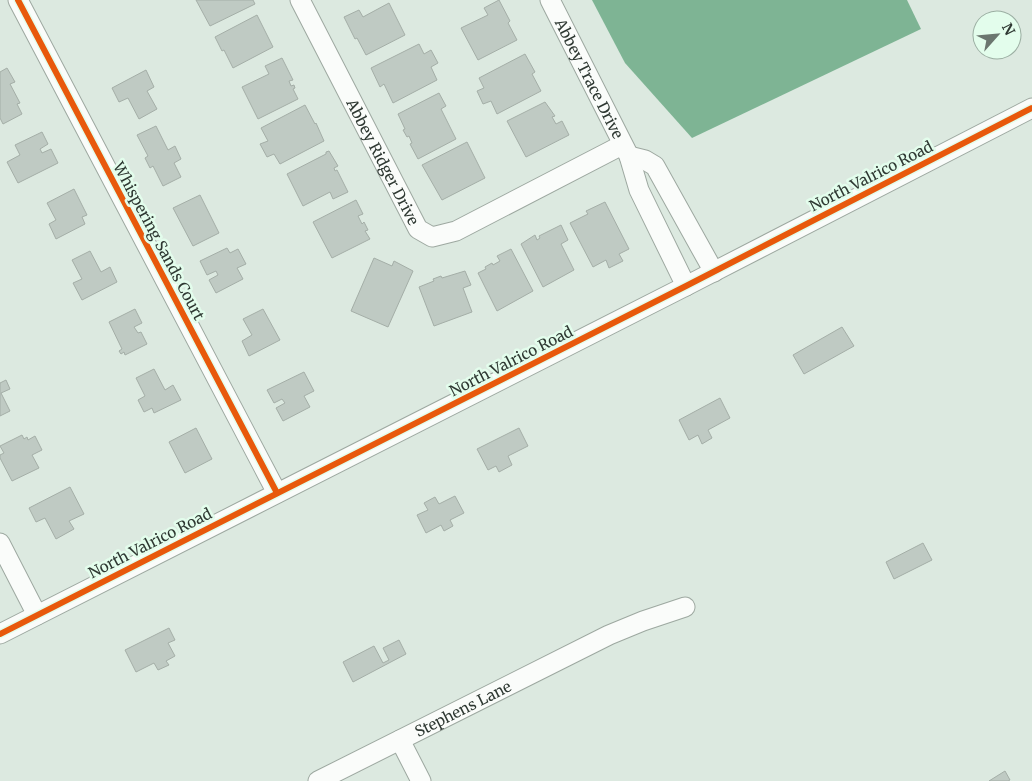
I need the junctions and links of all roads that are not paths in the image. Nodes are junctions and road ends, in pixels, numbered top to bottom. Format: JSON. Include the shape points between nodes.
{"nodes":[{"id":1,"x":18,"y":0,"type":"edge"},
{"id":2,"x":300,"y":0,"type":"edge"},
{"id":3,"x":550,"y":0,"type":"edge"},
{"id":4,"x":1032,"y":108,"type":"edge"},
{"id":5,"x":626,"y":150,"type":"junction"},
{"id":6,"x":674,"y":198,"type":"junction"},
{"id":7,"x":649,"y":210,"type":"junction"},
{"id":8,"x":714,"y":272,"type":"junction"},
{"id":9,"x":686,"y":286,"type":"junction"},
{"id":10,"x":277,"y":493,"type":"junction"},
{"id":11,"x":0,"y":543,"type":"edge"},
{"id":12,"x":684,"y":607,"type":"dead end"},
{"id":13,"x":37,"y":615,"type":"junction"},
{"id":14,"x":0,"y":634,"type":"edge"},
{"id":15,"x":400,"y":740,"type":"junction"},
{"id":16,"x":318,"y":781,"type":"edge"},
{"id":17,"x":422,"y":781,"type":"edge"}],
"edges":[{"from":1,"to":10,"type":"street","name":"Whispering Sands Court"},
{"from":2,"to":5,"type":"street","name":"Abbey Ridger Drive","via":[[418,229],[432,237],[456,231]]},
{"from":3,"to":5,"type":"street","name":"Abbey Trace Drive"},
{"from":4,"to":8,"type":"street","name":"North Valrico Road"},
{"from":5,"to":6,"type":"street","name":"Abbey Trace Drive","via":[[655,166]]},
{"from":5,"to":7,"type":"street","name":"Abbey Trace Drive"},
{"from":6,"to":7,"type":"street"},
{"from":6,"to":8,"type":"street","name":"Abbey Trace Drive"},
{"from":7,"to":9,"type":"street","name":"Abbey Trace Drive"},
{"from":8,"to":9,"type":"street","name":"North Valrico Road"},
{"from":9,"to":10,"type":"street","name":"North Valrico Road"},
{"from":10,"to":13,"type":"street","name":"North Valrico Road"},
{"from":11,"to":13,"type":"street"},
{"from":12,"to":15,"type":"street","name":"Stephens Lane","via":[[609,635]]},
{"from":13,"to":14,"type":"street","name":"North Valrico Road"},
{"from":15,"to":16,"type":"street","name":"Stephens Lane"},
{"from":15,"to":17,"type":"street"}]}
